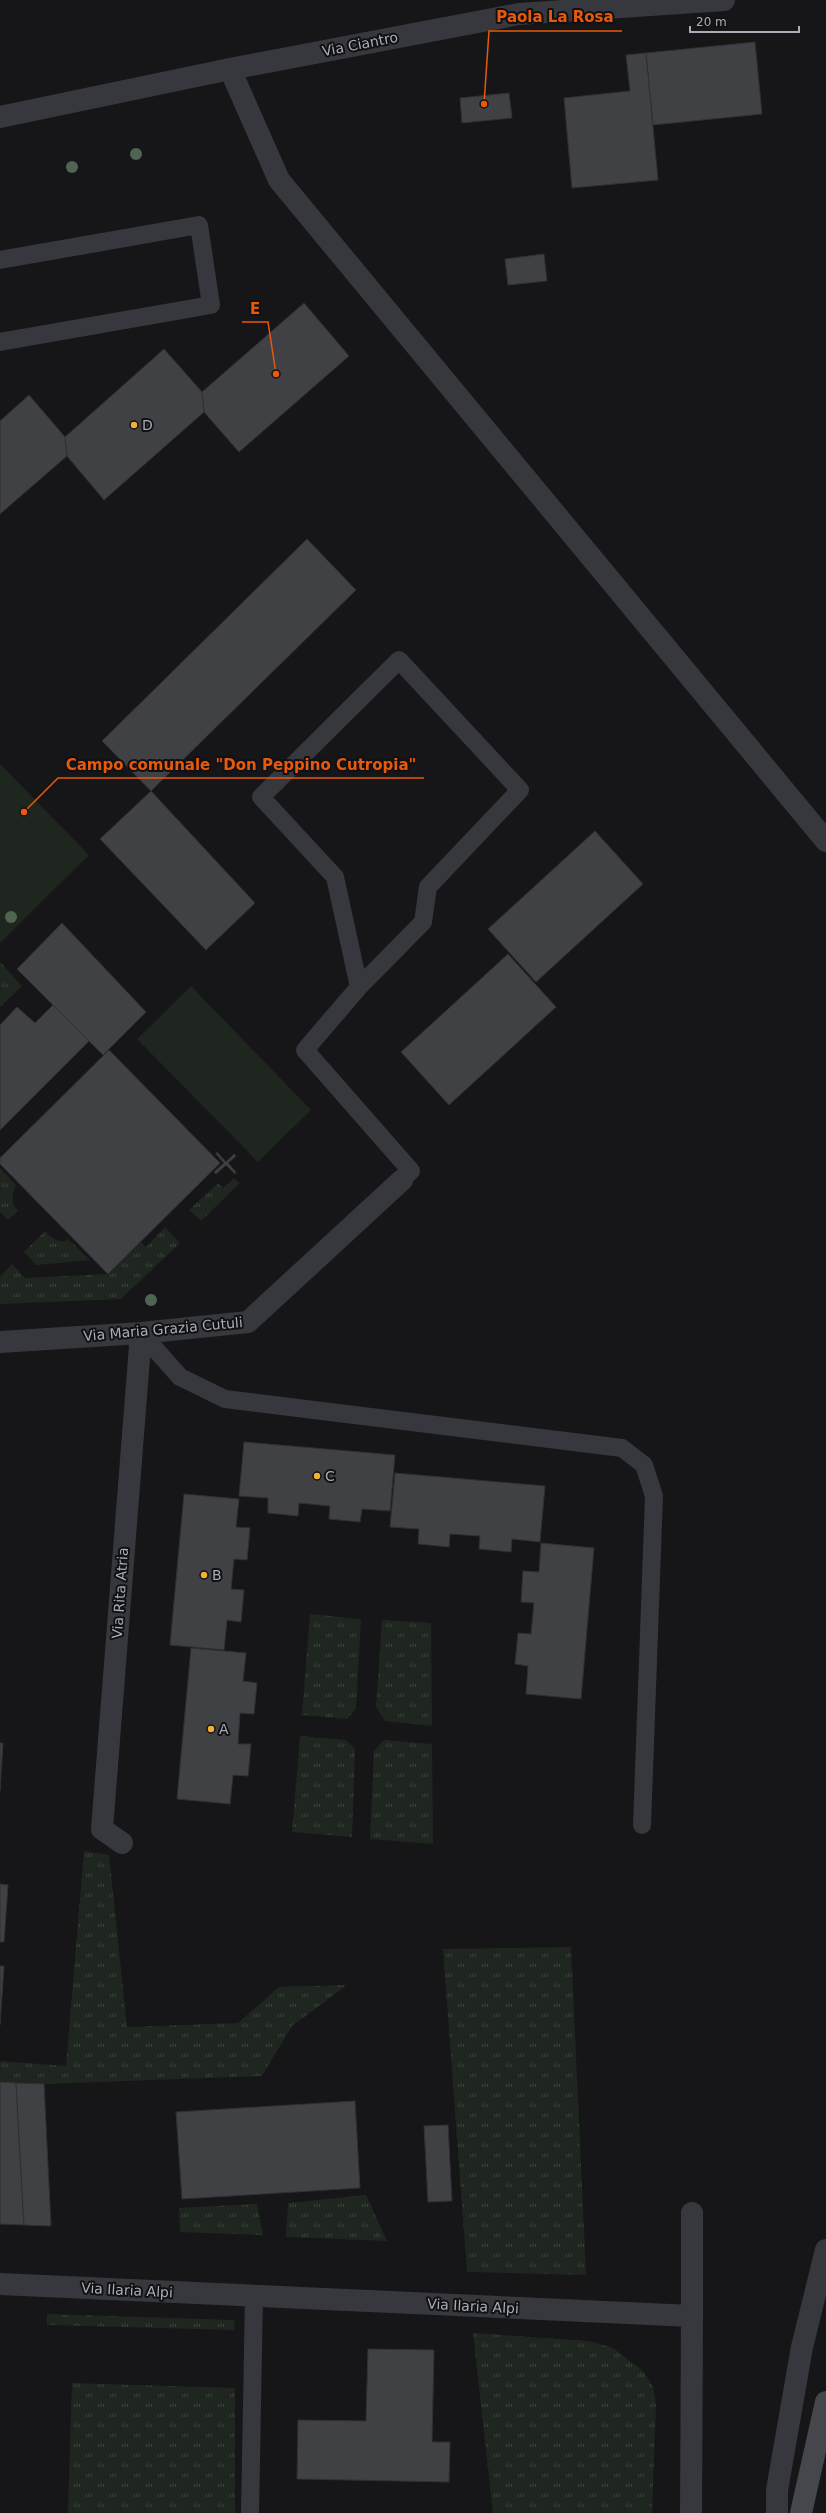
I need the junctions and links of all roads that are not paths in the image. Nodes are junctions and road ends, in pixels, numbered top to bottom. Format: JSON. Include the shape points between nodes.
{"nodes":[{"id":1,"x":724,"y":0,"type":"edge"},
{"id":2,"x":230,"y":69,"type":"junction"},
{"id":3,"x":0,"y":117,"type":"edge"},
{"id":4,"x":0,"y":260,"type":"edge"},
{"id":5,"x":0,"y":342,"type":"edge"},
{"id":6,"x":826,"y":841,"type":"edge"},
{"id":7,"x":359,"y":987,"type":"junction"},
{"id":8,"x":406,"y":1175,"type":"joint"},
{"id":9,"x":141,"y":1333,"type":"junction"},
{"id":10,"x":0,"y":1342,"type":"edge"},
{"id":11,"x":642,"y":1825,"type":"dead end"},
{"id":12,"x":122,"y":1843,"type":"dead end"},
{"id":13,"x":692,"y":2212,"type":"dead end"},
{"id":14,"x":826,"y":2250,"type":"edge"},
{"id":15,"x":0,"y":2284,"type":"edge"},
{"id":16,"x":254,"y":2296,"type":"junction"},
{"id":17,"x":692,"y":2316,"type":"junction"},
{"id":18,"x":826,"y":2402,"type":"edge"},
{"id":19,"x":250,"y":2513,"type":"edge"},
{"id":20,"x":691,"y":2513,"type":"edge"},
{"id":21,"x":777,"y":2513,"type":"edge"},
{"id":22,"x":801,"y":2513,"type":"edge"}],
"edges":[{"from":1,"to":2,"type":"street","name":"Via Ciantro","via":[[519,14]]},
{"from":2,"to":3,"type":"street","name":"Via Ciantro"},
{"from":2,"to":6,"type":"street","via":[[279,180]]},
{"from":4,"to":5,"type":"lane","via":[[199,224],[212,306]]},
{"from":7,"to":7,"type":"lane","via":[[423,922],[428,887],[520,790],[399,660],[261,797],[335,877]]},
{"from":7,"to":8,"type":"lane","via":[[305,1050]]},
{"from":8,"to":9,"type":"street","name":"Via Maria Grazia Cutuli","via":[[248,1322]]},
{"from":9,"to":10,"type":"street","name":"Via Maria Grazia Cutuli"},
{"from":9,"to":11,"type":"lane","via":[[180,1377],[225,1399],[622,1448],[644,1465],[654,1496]]},
{"from":9,"to":12,"type":"street","name":"Via Rita Atria","via":[[102,1829]]},
{"from":13,"to":17,"type":"street"},
{"from":14,"to":21,"type":"street","via":[[802,2347],[778,2490]]},
{"from":15,"to":16,"type":"street","name":"Via Ilaria Alpi"},
{"from":16,"to":17,"type":"street","name":"Via Ilaria Alpi"},
{"from":16,"to":19,"type":"lane"},
{"from":17,"to":20,"type":"street"},
{"from":18,"to":22,"type":"main road"}]}
